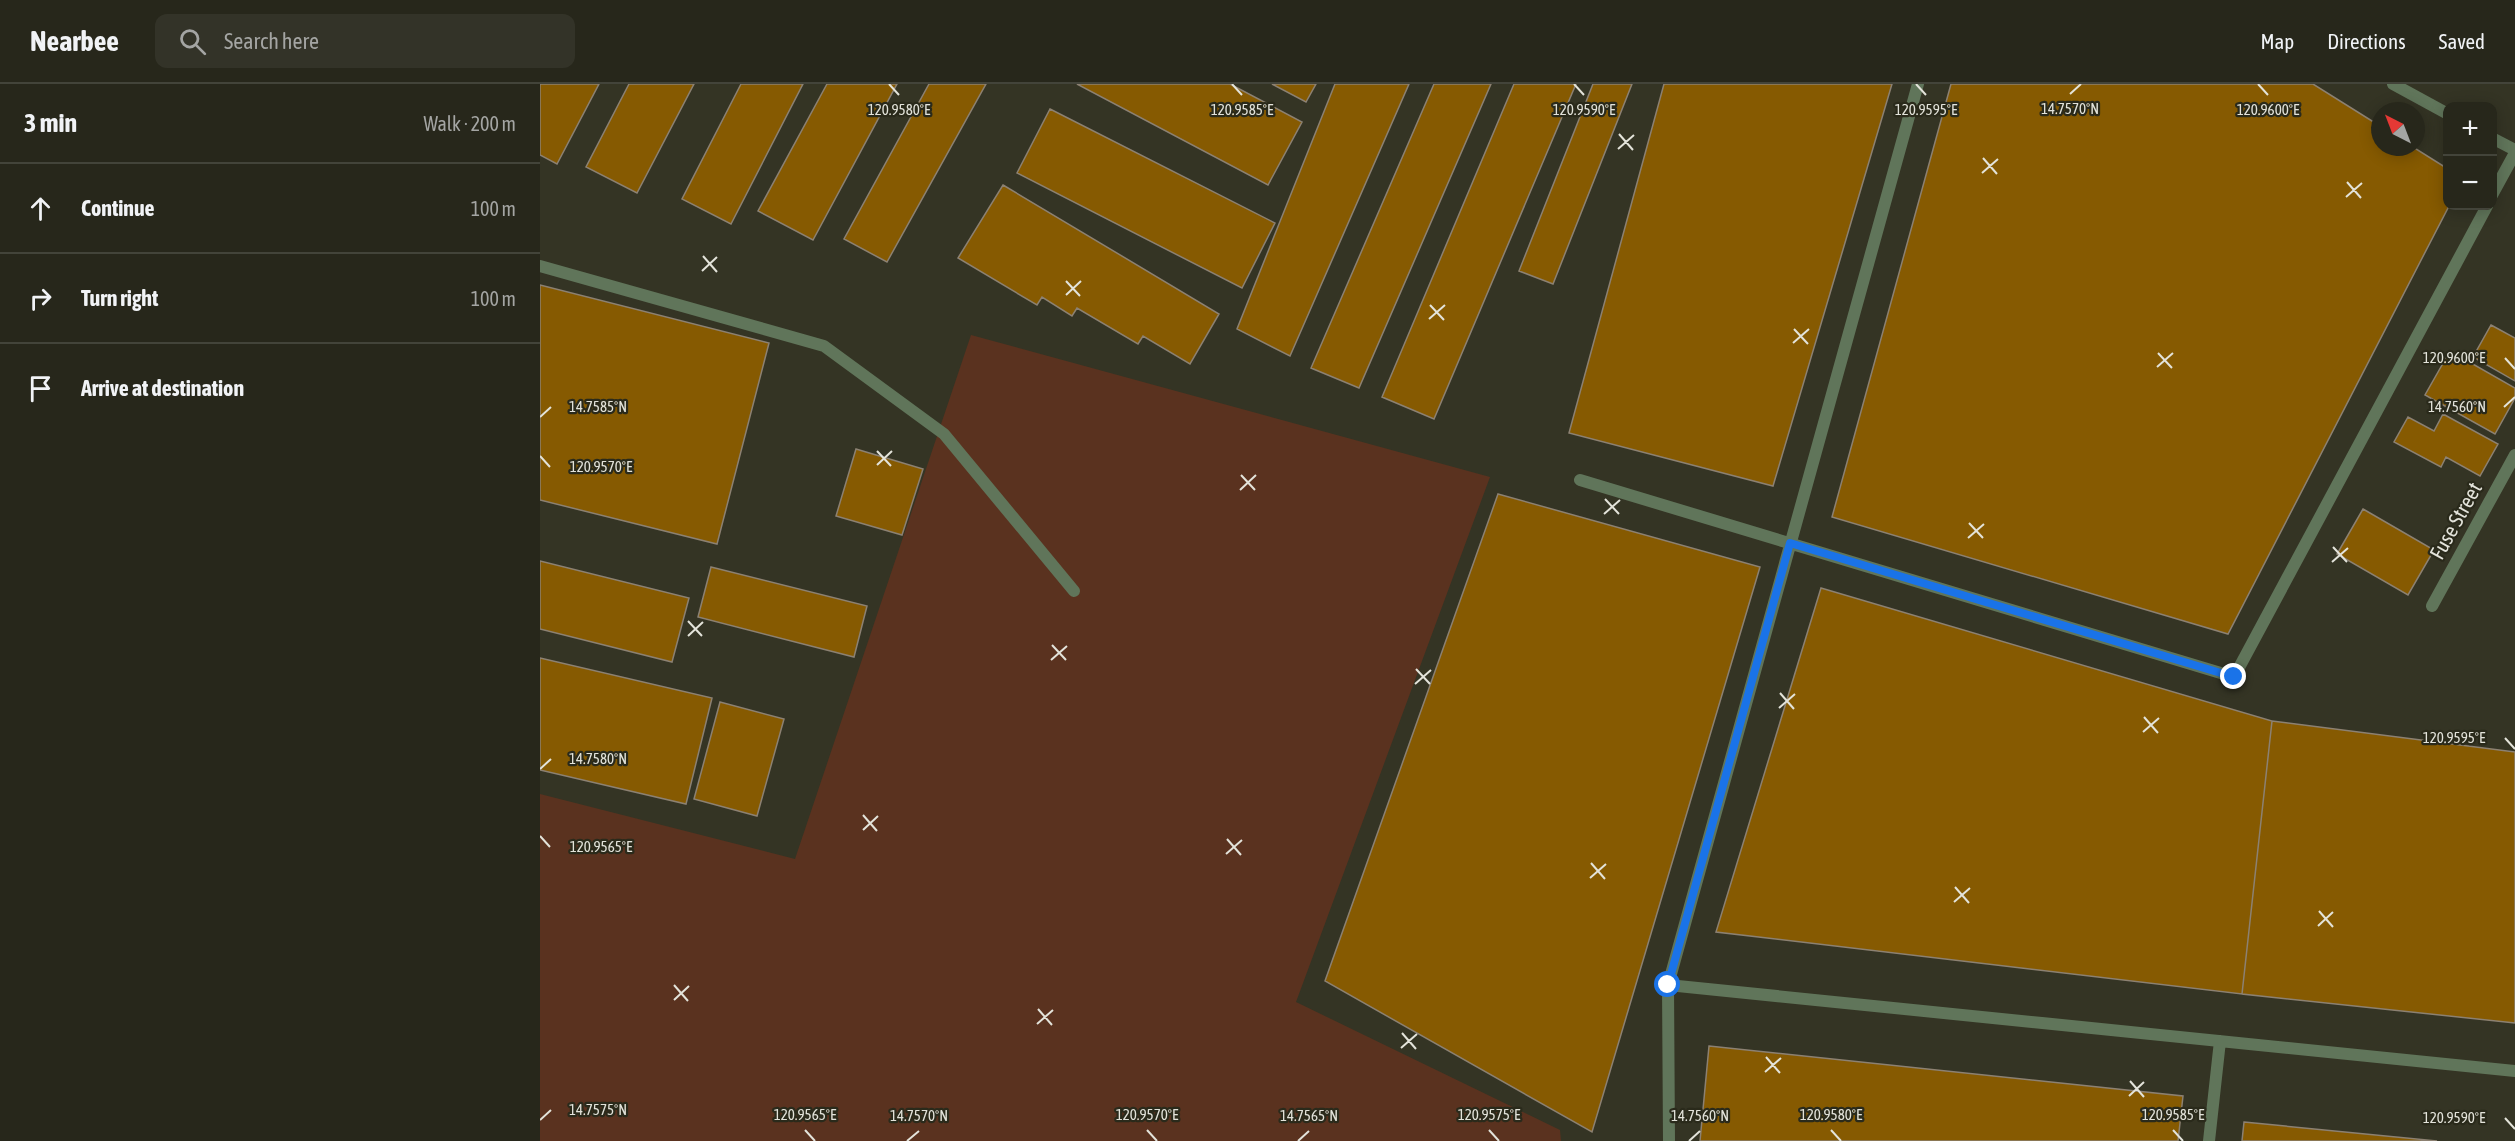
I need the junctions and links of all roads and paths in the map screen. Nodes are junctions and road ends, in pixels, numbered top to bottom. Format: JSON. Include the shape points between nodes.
{"nodes":[{"id":1,"x":1918,"y":84,"type":"edge"},
{"id":2,"x":2393,"y":84,"type":"edge"},
{"id":3,"x":2443,"y":111,"type":"edge"},
{"id":4,"x":2497,"y":141,"type":"edge"},
{"id":5,"x":2515,"y":152,"type":"edge"},
{"id":6,"x":2497,"y":187,"type":"edge"},
{"id":7,"x":2485,"y":210,"type":"edge"},
{"id":8,"x":540,"y":266,"type":"edge"},
{"id":9,"x":2515,"y":455,"type":"edge"},
{"id":10,"x":1580,"y":480,"type":"dead end"},
{"id":11,"x":1790,"y":543,"type":"junction"},
{"id":12,"x":1074,"y":591,"type":"dead end"},
{"id":13,"x":2432,"y":606,"type":"dead end"},
{"id":14,"x":1668,"y":985,"type":"junction"},
{"id":15,"x":2220,"y":1041,"type":"junction"},
{"id":16,"x":2515,"y":1071,"type":"edge"},
{"id":17,"x":1670,"y":1141,"type":"edge"},
{"id":18,"x":2209,"y":1141,"type":"edge"}],
"edges":[{"from":1,"to":11,"type":"street"},
{"from":2,"to":3,"type":"street"},
{"from":4,"to":5,"type":"street"},
{"from":5,"to":6,"type":"street"},
{"from":7,"to":11,"type":"street","via":[[2234,677]]},
{"from":8,"to":12,"type":"street","via":[[824,346],[944,434]]},
{"from":9,"to":13,"type":"street","name":"Fuse Street"},
{"from":10,"to":11,"type":"street"},
{"from":11,"to":14,"type":"street"},
{"from":14,"to":15,"type":"street"},
{"from":14,"to":17,"type":"street"},
{"from":15,"to":16,"type":"street"},
{"from":15,"to":18,"type":"street"}]}
